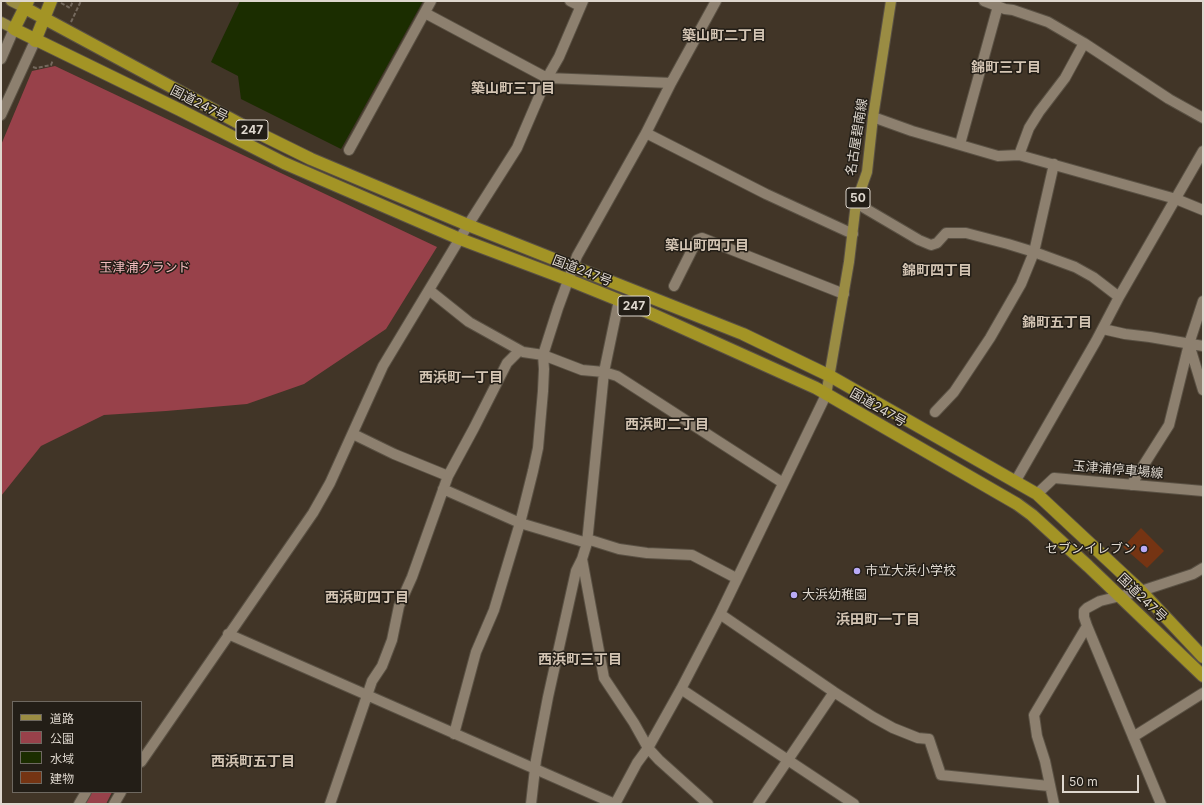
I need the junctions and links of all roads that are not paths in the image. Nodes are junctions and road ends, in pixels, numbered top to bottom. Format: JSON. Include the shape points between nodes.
{"nodes":[{"id":1,"x":11,"y":1,"type":"edge"},
{"id":2,"x":52,"y":1,"type":"edge"},
{"id":3,"x":431,"y":1,"type":"edge"},
{"id":4,"x":570,"y":1,"type":"edge"},
{"id":5,"x":716,"y":1,"type":"edge"},
{"id":6,"x":891,"y":1,"type":"edge"},
{"id":7,"x":984,"y":1,"type":"edge"},
{"id":8,"x":581,"y":4,"type":"edge"},
{"id":9,"x":27,"y":5,"type":"edge"},
{"id":10,"x":998,"y":6,"type":"junction"},
{"id":11,"x":425,"y":13,"type":"junction"},
{"id":12,"x":44,"y":18,"type":"junction"},
{"id":13,"x":1,"y":22,"type":"edge"},
{"id":14,"x":14,"y":29,"type":"junction"},
{"id":15,"x":35,"y":40,"type":"junction"},
{"id":16,"x":1084,"y":43,"type":"junction"},
{"id":17,"x":1,"y":59,"type":"edge"},
{"id":18,"x":547,"y":78,"type":"junction"},
{"id":19,"x":671,"y":83,"type":"junction"},
{"id":20,"x":1,"y":114,"type":"edge"},
{"id":21,"x":873,"y":117,"type":"junction"},
{"id":22,"x":1203,"y":118,"type":"edge"},
{"id":23,"x":646,"y":133,"type":"junction"},
{"id":24,"x":960,"y":144,"type":"junction"},
{"id":25,"x":349,"y":150,"type":"dead end"},
{"id":26,"x":1203,"y":151,"type":"edge"},
{"id":27,"x":1019,"y":155,"type":"junction"},
{"id":28,"x":1054,"y":164,"type":"junction"},
{"id":29,"x":1176,"y":199,"type":"junction"},
{"id":30,"x":856,"y":204,"type":"junction"},
{"id":31,"x":1203,"y":210,"type":"edge"},
{"id":32,"x":468,"y":225,"type":"junction"},
{"id":33,"x":853,"y":234,"type":"junction"},
{"id":34,"x":460,"y":239,"type":"junction"},
{"id":35,"x":1034,"y":252,"type":"junction"},
{"id":36,"x":573,"y":266,"type":"junction"},
{"id":37,"x":569,"y":280,"type":"junction"},
{"id":38,"x":674,"y":286,"type":"dead end"},
{"id":39,"x":429,"y":290,"type":"junction"},
{"id":40,"x":844,"y":294,"type":"junction"},
{"id":41,"x":1120,"y":297,"type":"junction"},
{"id":42,"x":619,"y":300,"type":"junction"},
{"id":43,"x":1203,"y":301,"type":"edge"},
{"id":44,"x":1103,"y":329,"type":"junction"},
{"id":45,"x":1189,"y":344,"type":"junction"},
{"id":46,"x":1203,"y":346,"type":"edge"},
{"id":47,"x":519,"y":351,"type":"junction"},
{"id":48,"x":543,"y":355,"type":"junction"},
{"id":49,"x":604,"y":372,"type":"junction"},
{"id":50,"x":830,"y":376,"type":"junction"},
{"id":51,"x":1203,"y":390,"type":"edge"},
{"id":52,"x":826,"y":395,"type":"junction"},
{"id":53,"x":934,"y":412,"type":"dead end"},
{"id":54,"x":352,"y":434,"type":"junction"},
{"id":55,"x":448,"y":476,"type":"junction"},
{"id":56,"x":1015,"y":482,"type":"junction"},
{"id":57,"x":783,"y":483,"type":"junction"},
{"id":58,"x":1131,"y":485,"type":"junction"},
{"id":59,"x":443,"y":489,"type":"junction"},
{"id":60,"x":1203,"y":491,"type":"edge"},
{"id":61,"x":1037,"y":494,"type":"junction"},
{"id":62,"x":520,"y":523,"type":"junction"},
{"id":63,"x":587,"y":541,"type":"junction"},
{"id":64,"x":582,"y":559,"type":"junction"},
{"id":65,"x":1203,"y":568,"type":"edge"},
{"id":66,"x":736,"y":578,"type":"junction"},
{"id":67,"x":1141,"y":591,"type":"junction"},
{"id":68,"x":1120,"y":596,"type":"junction"},
{"id":69,"x":720,"y":614,"type":"junction"},
{"id":70,"x":1087,"y":626,"type":"junction"},
{"id":71,"x":228,"y":634,"type":"junction"},
{"id":72,"x":1203,"y":656,"type":"edge"},
{"id":73,"x":1203,"y":676,"type":"edge"},
{"id":74,"x":681,"y":689,"type":"junction"},
{"id":75,"x":834,"y":692,"type":"junction"},
{"id":76,"x":1203,"y":693,"type":"edge"},
{"id":77,"x":367,"y":695,"type":"junction"},
{"id":78,"x":454,"y":734,"type":"junction"},
{"id":79,"x":1133,"y":738,"type":"junction"},
{"id":80,"x":648,"y":748,"type":"junction"},
{"id":81,"x":787,"y":760,"type":"junction"},
{"id":82,"x":142,"y":761,"type":"edge"},
{"id":83,"x":535,"y":770,"type":"junction"},
{"id":84,"x":1050,"y":786,"type":"junction"},
{"id":85,"x":86,"y":793,"type":"edge"},
{"id":86,"x":120,"y":793,"type":"edge"},
{"id":87,"x":80,"y":804,"type":"edge"},
{"id":88,"x":114,"y":804,"type":"edge"},
{"id":89,"x":330,"y":804,"type":"edge"},
{"id":90,"x":531,"y":804,"type":"edge"},
{"id":91,"x":615,"y":804,"type":"edge"},
{"id":92,"x":708,"y":804,"type":"edge"},
{"id":93,"x":758,"y":804,"type":"edge"},
{"id":94,"x":854,"y":804,"type":"edge"},
{"id":95,"x":1054,"y":804,"type":"edge"},
{"id":96,"x":1161,"y":804,"type":"edge"}],
"edges":[{"from":1,"to":9,"type":"main road"},
{"from":2,"to":12,"type":"highway"},
{"from":3,"to":11,"type":"street"},
{"from":4,"to":8,"type":"street"},
{"from":5,"to":19,"type":"street"},
{"from":6,"to":21,"type":"main road","name":"名古屋碧南線","number":"50"},
{"from":7,"to":10,"type":"street"},
{"from":8,"to":18,"type":"street","via":[[559,57]]},
{"from":9,"to":12,"type":"highway","number":"247"},
{"from":9,"to":14,"type":"highway"},
{"from":10,"to":16,"type":"street","via":[[1048,22]]},
{"from":10,"to":24,"type":"street"},
{"from":11,"to":18,"type":"street"},
{"from":11,"to":25,"type":"street"},
{"from":12,"to":15,"type":"highway"},
{"from":12,"to":32,"type":"highway","name":"国道247号","number":"247","via":[[242,125],[311,159]]},
{"from":13,"to":14,"type":"main road"},
{"from":14,"to":15,"type":"highway","name":"国道247号","number":"247"},
{"from":14,"to":17,"type":"street"},
{"from":15,"to":20,"type":"street"},
{"from":15,"to":34,"type":"highway","name":"国道247号","number":"247","via":[[284,163]]},
{"from":16,"to":22,"type":"street","via":[[1169,99]]},
{"from":16,"to":27,"type":"street","via":[[1065,78],[1029,128]]},
{"from":18,"to":19,"type":"street"},
{"from":18,"to":32,"type":"street","via":[[517,148]]},
{"from":19,"to":23,"type":"street"},
{"from":21,"to":24,"type":"street"},
{"from":21,"to":30,"type":"main road","name":"名古屋碧南線","number":"50","via":[[867,172]]},
{"from":23,"to":33,"type":"street","via":[[766,194]]},
{"from":23,"to":36,"type":"street"},
{"from":24,"to":27,"type":"street","via":[[998,156]]},
{"from":26,"to":29,"type":"street"},
{"from":27,"to":28,"type":"street"},
{"from":28,"to":29,"type":"street"},
{"from":28,"to":35,"type":"street"},
{"from":29,"to":31,"type":"street"},
{"from":29,"to":41,"type":"street"},
{"from":30,"to":33,"type":"main road","name":"名古屋碧南線","number":"50"},
{"from":30,"to":35,"type":"street","via":[[931,245],[937,243],[946,233],[966,233]]},
{"from":32,"to":34,"type":"street"},
{"from":32,"to":36,"type":"highway","name":"国道247号","number":"247"},
{"from":33,"to":40,"type":"main road","name":"名古屋碧南線","number":"50"},
{"from":34,"to":37,"type":"highway","name":"国道247号","number":"247"},
{"from":34,"to":39,"type":"street"},
{"from":35,"to":41,"type":"street","via":[[1074,267],[1093,277]]},
{"from":35,"to":53,"type":"street","via":[[1021,284],[990,338],[954,392]]},
{"from":36,"to":37,"type":"street"},
{"from":36,"to":50,"type":"highway","name":"国道247号","number":"247","via":[[742,334]]},
{"from":37,"to":42,"type":"highway","name":"国道247号","number":"247"},
{"from":37,"to":48,"type":"street"},
{"from":38,"to":40,"type":"street","via":[[697,240],[702,238]]},
{"from":39,"to":47,"type":"street","via":[[469,322]]},
{"from":39,"to":54,"type":"street","via":[[383,366]]},
{"from":40,"to":50,"type":"main road","name":"名古屋碧南線","number":"50"},
{"from":41,"to":44,"type":"street"},
{"from":42,"to":49,"type":"street"},
{"from":42,"to":52,"type":"highway","name":"国道247号","number":"247","via":[[816,388]]},
{"from":43,"to":45,"type":"street"},
{"from":44,"to":45,"type":"street"},
{"from":44,"to":56,"type":"street"},
{"from":45,"to":46,"type":"street"},
{"from":45,"to":51,"type":"street"},
{"from":45,"to":58,"type":"street","via":[[1170,424]]},
{"from":47,"to":48,"type":"street"},
{"from":47,"to":55,"type":"street","via":[[507,363]]},
{"from":48,"to":49,"type":"street","via":[[582,370]]},
{"from":48,"to":62,"type":"street","via":[[538,448]]},
{"from":49,"to":57,"type":"street","via":[[617,376]]},
{"from":49,"to":63,"type":"street"},
{"from":50,"to":52,"type":"main road","name":"名古屋碧南線","number":"50"},
{"from":50,"to":56,"type":"highway","name":"国道247号","number":"247"},
{"from":52,"to":57,"type":"street"},
{"from":52,"to":68,"type":"highway","name":"国道247号","number":"247","via":[[1017,504]]},
{"from":54,"to":55,"type":"street"},
{"from":54,"to":71,"type":"street","via":[[330,484],[313,512]]},
{"from":55,"to":59,"type":"street"},
{"from":56,"to":61,"type":"highway","name":"国道247号","number":"247"},
{"from":57,"to":66,"type":"street"},
{"from":58,"to":60,"type":"street","name":"玉津浦停車場線"},
{"from":58,"to":61,"type":"street","name":"玉津浦停車場線","via":[[1054,478]]},
{"from":59,"to":62,"type":"street"},
{"from":59,"to":77,"type":"street","via":[[399,606],[392,640]]},
{"from":61,"to":67,"type":"highway","name":"国道247号","number":"247"},
{"from":62,"to":63,"type":"street"},
{"from":62,"to":78,"type":"street","via":[[494,610],[476,652]]},
{"from":63,"to":64,"type":"street"},
{"from":63,"to":66,"type":"street","via":[[647,553],[692,554]]},
{"from":64,"to":80,"type":"street","via":[[604,678]]},
{"from":64,"to":83,"type":"street","via":[[576,571],[555,660]]},
{"from":65,"to":67,"type":"street","via":[[1193,574]]},
{"from":66,"to":69,"type":"street"},
{"from":67,"to":68,"type":"street"},
{"from":67,"to":72,"type":"highway","name":"国道247号","number":"247"},
{"from":68,"to":70,"type":"street","via":[[1100,601],[1087,608],[1084,611]]},
{"from":68,"to":73,"type":"highway","name":"国道247号","number":"247"},
{"from":69,"to":74,"type":"street"},
{"from":69,"to":75,"type":"street"},
{"from":70,"to":79,"type":"street"},
{"from":70,"to":84,"type":"street","via":[[1034,715]]},
{"from":71,"to":77,"type":"street"},
{"from":71,"to":82,"type":"street"},
{"from":74,"to":80,"type":"street"},
{"from":74,"to":81,"type":"street"},
{"from":75,"to":81,"type":"street"},
{"from":75,"to":84,"type":"street","via":[[893,728],[918,738],[929,739],[941,775]]},
{"from":76,"to":79,"type":"street"},
{"from":77,"to":78,"type":"street"},
{"from":77,"to":89,"type":"street"},
{"from":78,"to":83,"type":"street"},
{"from":79,"to":96,"type":"street"},
{"from":80,"to":91,"type":"street"},
{"from":80,"to":92,"type":"street"},
{"from":81,"to":93,"type":"street"},
{"from":81,"to":94,"type":"street"},
{"from":83,"to":90,"type":"street"},
{"from":83,"to":91,"type":"street"},
{"from":84,"to":95,"type":"street"},
{"from":85,"to":87,"type":"street"},
{"from":86,"to":88,"type":"street"}]}
